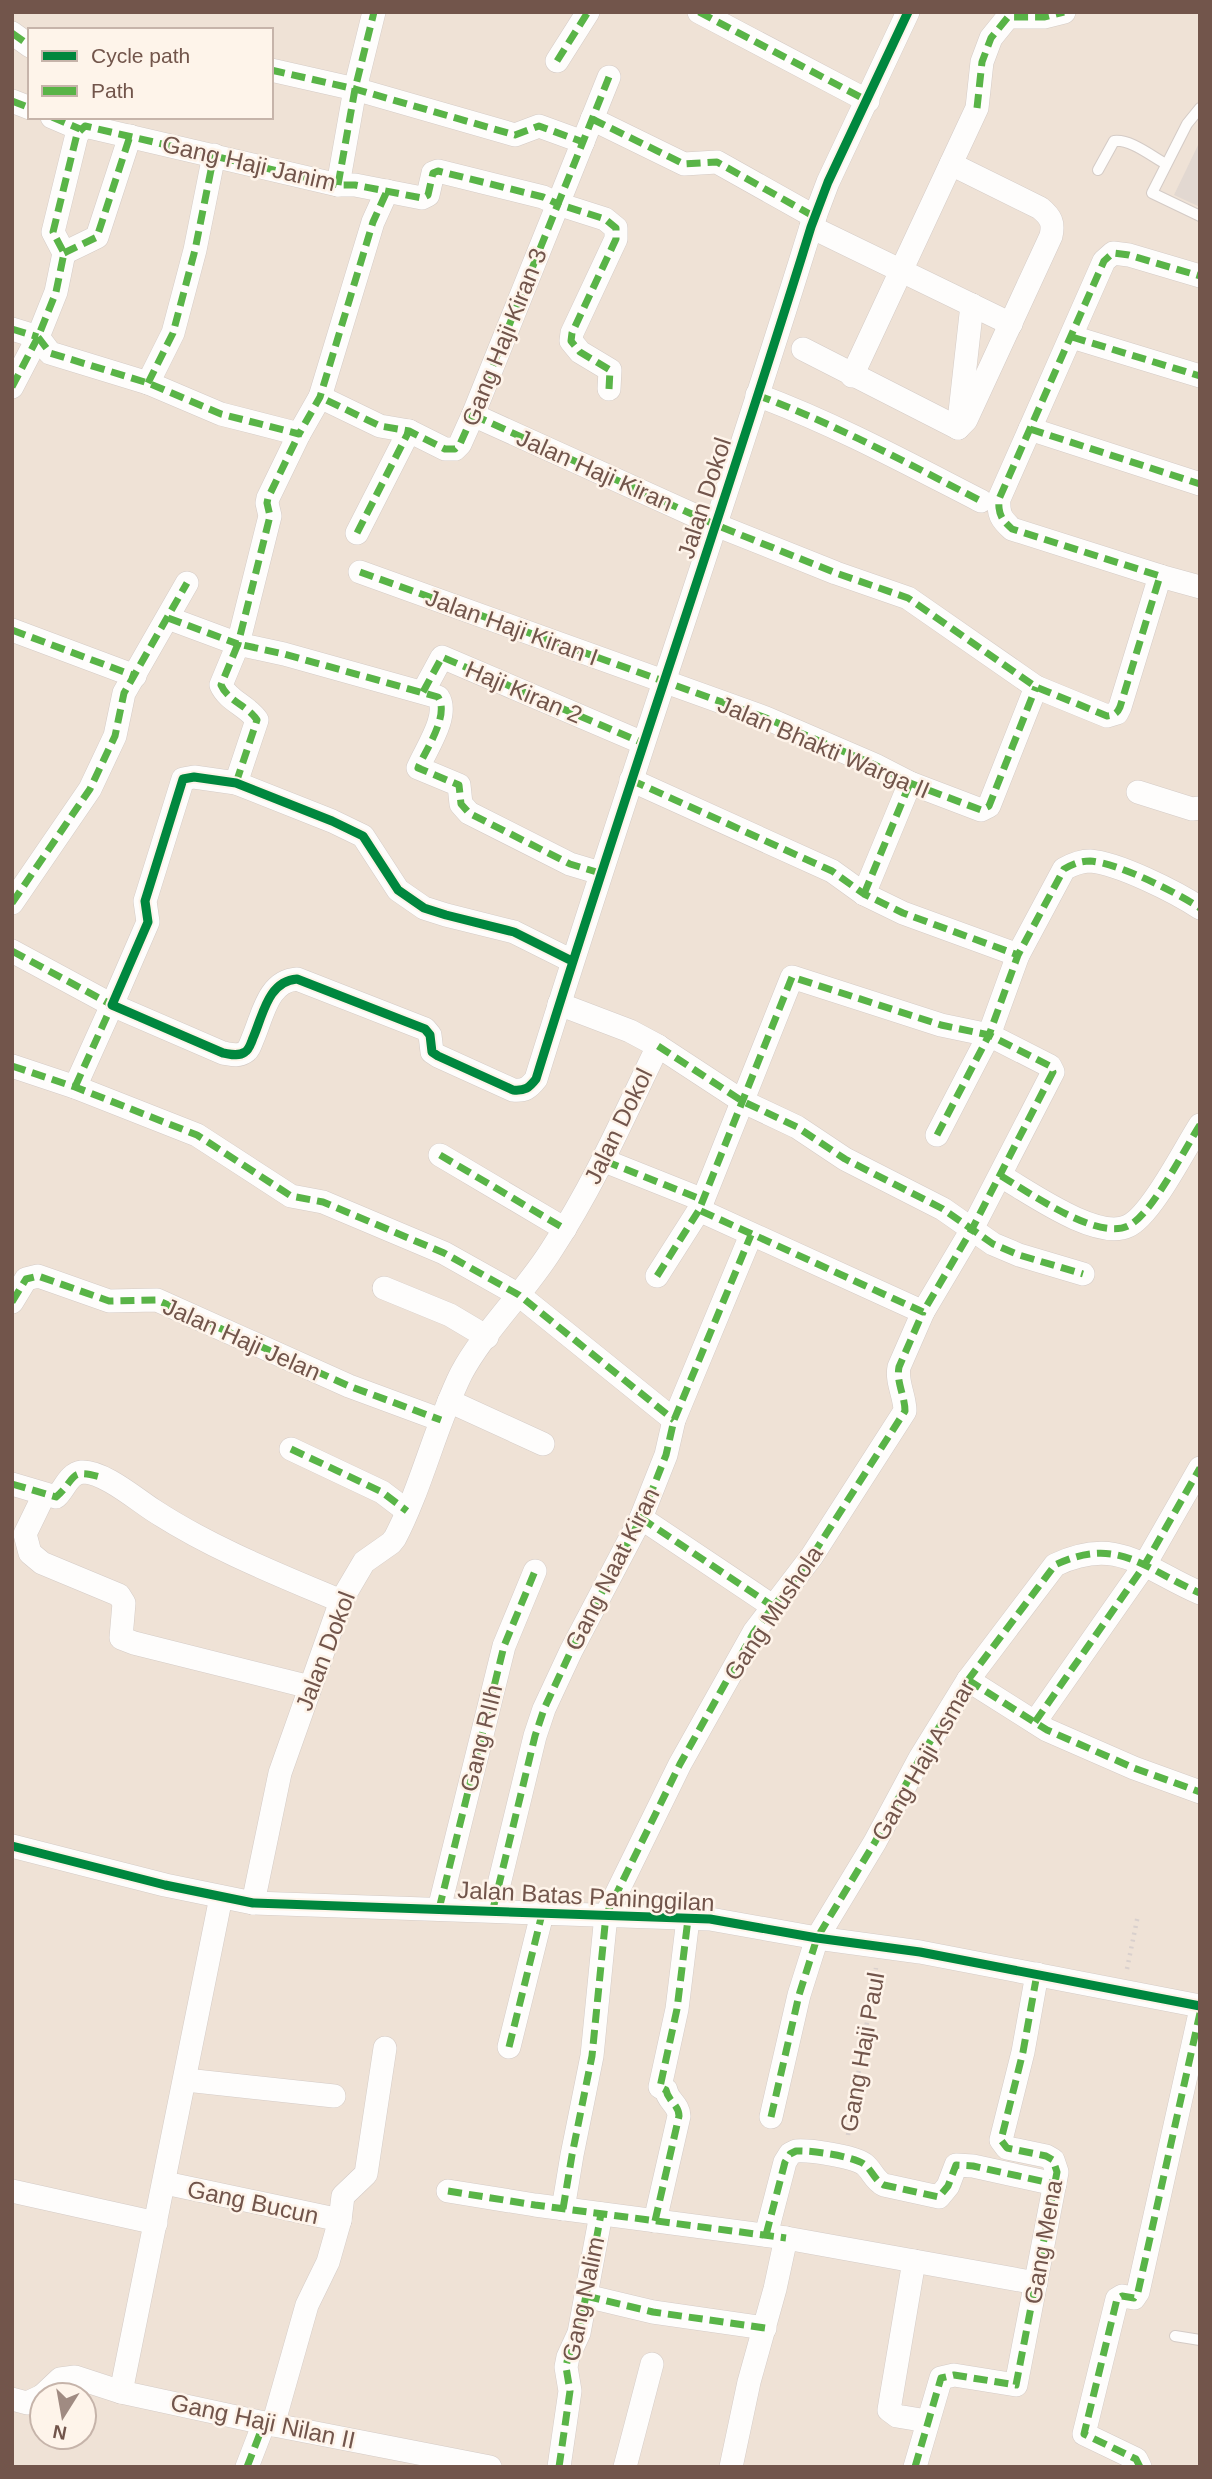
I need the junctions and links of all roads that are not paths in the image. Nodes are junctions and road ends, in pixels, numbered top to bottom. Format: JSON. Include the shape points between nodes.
{"nodes":[{"id":1,"x":374,"y":12,"type":"edge"},
{"id":2,"x":588,"y":12,"type":"edge"},
{"id":3,"x":699,"y":12,"type":"edge"},
{"id":4,"x":1063,"y":12,"type":"edge"},
{"id":5,"x":901,"y":15,"type":"edge"},
{"id":6,"x":12,"y":33,"type":"edge"},
{"id":7,"x":28,"y":45,"type":"edge"},
{"id":8,"x":557,"y":61,"type":"dead end"},
{"id":9,"x":273,"y":70,"type":"edge"},
{"id":10,"x":608,"y":77,"type":"dead end"},
{"id":11,"x":355,"y":89,"type":"junction"},
{"id":12,"x":868,"y":101,"type":"junction"},
{"id":13,"x":1200,"y":108,"type":"edge"},
{"id":14,"x":57,"y":119,"type":"edge"},
{"id":15,"x":592,"y":119,"type":"junction"},
{"id":16,"x":80,"y":129,"type":"junction"},
{"id":17,"x":130,"y":136,"type":"junction"},
{"id":18,"x":583,"y":142,"type":"junction"},
{"id":19,"x":214,"y":155,"type":"junction"},
{"id":20,"x":951,"y":164,"type":"junction"},
{"id":21,"x":1166,"y":164,"type":"junction"},
{"id":22,"x":1098,"y":170,"type":"dead end"},
{"id":23,"x":338,"y":185,"type":"junction"},
{"id":24,"x":387,"y":191,"type":"junction"},
{"id":25,"x":558,"y":204,"type":"junction"},
{"id":26,"x":1200,"y":216,"type":"edge"},
{"id":27,"x":813,"y":222,"type":"junction"},
{"id":28,"x":64,"y":253,"type":"junction"},
{"id":29,"x":902,"y":270,"type":"junction"},
{"id":30,"x":1200,"y":276,"type":"edge"},
{"id":31,"x":972,"y":305,"type":"junction"},
{"id":32,"x":1011,"y":324,"type":"junction"},
{"id":33,"x":12,"y":329,"type":"edge"},
{"id":34,"x":38,"y":337,"type":"junction"},
{"id":35,"x":1072,"y":337,"type":"junction"},
{"id":36,"x":803,"y":349,"type":"dead end"},
{"id":37,"x":852,"y":376,"type":"junction"},
{"id":38,"x":1200,"y":376,"type":"edge"},
{"id":39,"x":148,"y":383,"type":"junction"},
{"id":40,"x":12,"y":387,"type":"edge"},
{"id":41,"x":609,"y":389,"type":"dead end"},
{"id":42,"x":757,"y":396,"type":"junction"},
{"id":43,"x":320,"y":397,"type":"junction"},
{"id":44,"x":473,"y":415,"type":"junction"},
{"id":45,"x":958,"y":428,"type":"junction"},
{"id":46,"x":1030,"y":429,"type":"junction"},
{"id":47,"x":408,"y":431,"type":"junction"},
{"id":48,"x":299,"y":433,"type":"junction"},
{"id":49,"x":1200,"y":484,"type":"edge"},
{"id":50,"x":981,"y":501,"type":"dead end"},
{"id":51,"x":716,"y":525,"type":"junction"},
{"id":52,"x":358,"y":533,"type":"dead end"},
{"id":53,"x":360,"y":572,"type":"dead end"},
{"id":54,"x":1160,"y":576,"type":"junction"},
{"id":55,"x":187,"y":583,"type":"dead end"},
{"id":56,"x":1200,"y":587,"type":"edge"},
{"id":57,"x":168,"y":618,"type":"junction"},
{"id":58,"x":12,"y":630,"type":"edge"},
{"id":59,"x":238,"y":644,"type":"junction"},
{"id":60,"x":135,"y":676,"type":"junction"},
{"id":61,"x":664,"y":682,"type":"junction"},
{"id":62,"x":1035,"y":687,"type":"junction"},
{"id":63,"x":423,"y":692,"type":"junction"},
{"id":64,"x":643,"y":743,"type":"junction"},
{"id":65,"x":631,"y":780,"type":"junction"},
{"id":66,"x":236,"y":783,"type":"junction"},
{"id":67,"x":910,"y":783,"type":"junction"},
{"id":68,"x":1138,"y":792,"type":"dead end"},
{"id":69,"x":1200,"y":808,"type":"edge"},
{"id":70,"x":600,"y":873,"type":"junction"},
{"id":71,"x":864,"y":894,"type":"junction"},
{"id":72,"x":12,"y":903,"type":"edge"},
{"id":73,"x":1200,"y":908,"type":"edge"},
{"id":74,"x":12,"y":951,"type":"edge"},
{"id":75,"x":1018,"y":955,"type":"junction"},
{"id":76,"x":572,"y":961,"type":"junction"},
{"id":77,"x":559,"y":1004,"type":"junction"},
{"id":78,"x":111,"y":1005,"type":"junction"},
{"id":79,"x":989,"y":1035,"type":"junction"},
{"id":80,"x":658,"y":1046,"type":"junction"},
{"id":81,"x":12,"y":1066,"type":"edge"},
{"id":82,"x":75,"y":1087,"type":"junction"},
{"id":83,"x":742,"y":1101,"type":"junction"},
{"id":84,"x":1200,"y":1125,"type":"edge"},
{"id":85,"x":937,"y":1135,"type":"dead end"},
{"id":86,"x":440,"y":1155,"type":"dead end"},
{"id":87,"x":604,"y":1161,"type":"junction"},
{"id":88,"x":1001,"y":1176,"type":"junction"},
{"id":89,"x":701,"y":1205,"type":"junction"},
{"id":90,"x":565,"y":1229,"type":"junction"},
{"id":91,"x":971,"y":1231,"type":"junction"},
{"id":92,"x":751,"y":1235,"type":"junction"},
{"id":93,"x":1083,"y":1273,"type":"dead end"},
{"id":94,"x":657,"y":1276,"type":"dead end"},
{"id":95,"x":384,"y":1288,"type":"dead end"},
{"id":96,"x":519,"y":1295,"type":"junction"},
{"id":97,"x":12,"y":1302,"type":"edge"},
{"id":98,"x":923,"y":1312,"type":"junction"},
{"id":99,"x":487,"y":1337,"type":"junction"},
{"id":100,"x":445,"y":1410,"type":"junction"},
{"id":101,"x":674,"y":1420,"type":"junction"},
{"id":102,"x":543,"y":1444,"type":"dead end"},
{"id":103,"x":291,"y":1449,"type":"dead end"},
{"id":104,"x":1200,"y":1468,"type":"edge"},
{"id":105,"x":12,"y":1484,"type":"edge"},
{"id":106,"x":44,"y":1495,"type":"junction"},
{"id":107,"x":407,"y":1511,"type":"junction"},
{"id":108,"x":641,"y":1518,"type":"junction"},
{"id":109,"x":1144,"y":1566,"type":"junction"},
{"id":110,"x":535,"y":1571,"type":"dead end"},
{"id":111,"x":1200,"y":1593,"type":"edge"},
{"id":112,"x":341,"y":1601,"type":"junction"},
{"id":113,"x":774,"y":1607,"type":"junction"},
{"id":114,"x":968,"y":1680,"type":"junction"},
{"id":115,"x":310,"y":1687,"type":"junction"},
{"id":116,"x":1035,"y":1722,"type":"junction"},
{"id":117,"x":1200,"y":1792,"type":"edge"},
{"id":118,"x":12,"y":1846,"type":"edge"},
{"id":119,"x":221,"y":1897,"type":"junction"},
{"id":120,"x":253,"y":1902,"type":"junction"},
{"id":121,"x":439,"y":1909,"type":"junction"},
{"id":122,"x":493,"y":1909,"type":"junction"},
{"id":123,"x":542,"y":1914,"type":"junction"},
{"id":124,"x":606,"y":1915,"type":"junction"},
{"id":125,"x":688,"y":1919,"type":"junction"},
{"id":126,"x":817,"y":1938,"type":"junction"},
{"id":127,"x":1037,"y":1974,"type":"junction"},
{"id":128,"x":1200,"y":2006,"type":"edge"},
{"id":129,"x":1200,"y":2013,"type":"edge"},
{"id":130,"x":509,"y":2047,"type":"dead end"},
{"id":131,"x":385,"y":2048,"type":"dead end"},
{"id":132,"x":186,"y":2080,"type":"junction"},
{"id":133,"x":334,"y":2096,"type":"dead end"},
{"id":134,"x":771,"y":2117,"type":"dead end"},
{"id":135,"x":165,"y":2183,"type":"junction"},
{"id":136,"x":1055,"y":2184,"type":"junction"},
{"id":137,"x":12,"y":2191,"type":"edge"},
{"id":138,"x":449,"y":2191,"type":"dead end"},
{"id":139,"x":564,"y":2209,"type":"junction"},
{"id":140,"x":601,"y":2214,"type":"junction"},
{"id":141,"x":340,"y":2220,"type":"junction"},
{"id":142,"x":655,"y":2221,"type":"junction"},
{"id":143,"x":156,"y":2223,"type":"junction"},
{"id":144,"x":776,"y":2237,"type":"junction"},
{"id":145,"x":914,"y":2261,"type":"junction"},
{"id":146,"x":1036,"y":2284,"type":"junction"},
{"id":147,"x":586,"y":2296,"type":"junction"},
{"id":148,"x":765,"y":2328,"type":"junction"},
{"id":149,"x":1175,"y":2336,"type":"dead end"},
{"id":150,"x":1200,"y":2340,"type":"edge"},
{"id":151,"x":652,"y":2364,"type":"dead end"},
{"id":152,"x":58,"y":2381,"type":"edge"},
{"id":153,"x":88,"y":2381,"type":"edge"},
{"id":154,"x":98,"y":2384,"type":"edge"},
{"id":155,"x":121,"y":2392,"type":"junction"},
{"id":156,"x":927,"y":2421,"type":"junction"},
{"id":157,"x":268,"y":2424,"type":"junction"},
{"id":158,"x":247,"y":2467,"type":"edge"},
{"id":159,"x":490,"y":2467,"type":"edge"},
{"id":160,"x":559,"y":2467,"type":"edge"},
{"id":161,"x":625,"y":2467,"type":"edge"},
{"id":162,"x":731,"y":2467,"type":"edge"},
{"id":163,"x":915,"y":2467,"type":"edge"},
{"id":164,"x":1140,"y":2467,"type":"edge"}],
"edges":[{"from":1,"to":11,"type":"street"},
{"from":2,"to":8,"type":"street"},
{"from":3,"to":12,"type":"street"},
{"from":4,"to":20,"type":"street","via":[[1008,17],[990,38],[977,108]]},
{"from":5,"to":12,"type":"street","name":"Jalan Dokol"},
{"from":6,"to":7,"type":"street"},
{"from":9,"to":11,"type":"street"},
{"from":10,"to":15,"type":"street","name":"Gang Haji Kiran 3"},
{"from":11,"to":18,"type":"street","via":[[515,135],[539,126]]},
{"from":11,"to":23,"type":"street"},
{"from":12,"to":27,"type":"street","name":"Jalan Dokol"},
{"from":13,"to":21,"type":"lane"},
{"from":14,"to":16,"type":"street","name":"Gang Haji Janim"},
{"from":15,"to":18,"type":"street","name":"Gang Haji Kiran 3"},
{"from":15,"to":27,"type":"street","via":[[684,164],[716,162]]},
{"from":16,"to":17,"type":"street","name":"Gang Haji Janim","via":[[92,127]]},
{"from":16,"to":28,"type":"street","via":[[53,232]]},
{"from":17,"to":19,"type":"street","name":"Gang Haji Janim"},
{"from":17,"to":28,"type":"street","via":[[97,237]]},
{"from":18,"to":25,"type":"street","name":"Gang Haji Kiran 3"},
{"from":19,"to":23,"type":"street","name":"Gang Haji Janim"},
{"from":19,"to":39,"type":"street","via":[[173,333]]},
{"from":20,"to":29,"type":"street"},
{"from":20,"to":32,"type":"street","via":[[1040,208],[1053,225]]},
{"from":21,"to":22,"type":"lane","via":[[1121,140],[1114,141]]},
{"from":21,"to":26,"type":"lane","via":[[1152,194]]},
{"from":23,"to":24,"type":"street","name":"Gang Haji Janim"},
{"from":24,"to":25,"type":"street","name":"Gang Haji Janim","via":[[426,197],[433,173],[438,171]]},
{"from":24,"to":43,"type":"street","via":[[373,222]]},
{"from":25,"to":41,"type":"street","via":[[605,219],[616,228],[616,239],[571,341],[610,370]]},
{"from":25,"to":44,"type":"street","name":"Gang Haji Kiran 3"},
{"from":27,"to":29,"type":"street"},
{"from":27,"to":42,"type":"street","name":"Jalan Dokol"},
{"from":28,"to":34,"type":"street"},
{"from":29,"to":31,"type":"street"},
{"from":29,"to":37,"type":"street"},
{"from":30,"to":35,"type":"street","via":[[1113,253],[1104,261]]},
{"from":31,"to":32,"type":"street"},
{"from":31,"to":45,"type":"street"},
{"from":32,"to":45,"type":"street"},
{"from":33,"to":34,"type":"street"},
{"from":34,"to":39,"type":"street","via":[[50,354]]},
{"from":34,"to":40,"type":"street"},
{"from":35,"to":38,"type":"street"},
{"from":35,"to":46,"type":"street"},
{"from":36,"to":37,"type":"street"},
{"from":37,"to":45,"type":"street"},
{"from":39,"to":48,"type":"street","via":[[221,414]]},
{"from":42,"to":50,"type":"street","via":[[851,435]]},
{"from":42,"to":51,"type":"street","name":"Jalan Dokol"},
{"from":43,"to":47,"type":"street","name":"Gang Haji Kiran 3","via":[[380,426]]},
{"from":43,"to":48,"type":"street"},
{"from":44,"to":47,"type":"street","name":"Gang Haji Kiran 3","via":[[460,444],[451,451]]},
{"from":44,"to":51,"type":"street","name":"Jalan Haji Kiran"},
{"from":46,"to":49,"type":"street"},
{"from":46,"to":54,"type":"street","via":[[999,499],[1003,522],[1012,529]]},
{"from":47,"to":52,"type":"street"},
{"from":48,"to":59,"type":"street","via":[[268,498],[270,516]]},
{"from":51,"to":61,"type":"street","name":"Jalan Dokol"},
{"from":51,"to":62,"type":"street","name":"Jalan Haji Kiran","via":[[908,598]]},
{"from":53,"to":61,"type":"street","name":"Jalan Haji Kiran I"},
{"from":54,"to":56,"type":"street"},
{"from":54,"to":62,"type":"street","name":"Jalan Haji Kiran","via":[[1117,713],[1107,716]]},
{"from":55,"to":57,"type":"street"},
{"from":57,"to":59,"type":"street"},
{"from":57,"to":60,"type":"street"},
{"from":58,"to":60,"type":"street"},
{"from":59,"to":63,"type":"street"},
{"from":59,"to":66,"type":"street","via":[[221,685],[257,720]]},
{"from":60,"to":72,"type":"street","via":[[124,693],[115,736],[90,789]]},
{"from":61,"to":64,"type":"street","name":"Jalan Dokol"},
{"from":61,"to":67,"type":"street","name":"Jalan Bhakti Warga II","via":[[766,718]]},
{"from":62,"to":67,"type":"street","name":"Jalan Bhakti Warga II","via":[[985,810]]},
{"from":63,"to":64,"type":"street","name":"Haji Kiran 2","via":[[442,657]]},
{"from":63,"to":70,"type":"street","via":[[438,697],[443,709],[418,768],[459,785],[461,804],[469,813],[570,864]]},
{"from":64,"to":65,"type":"street","name":"Jalan Dokol"},
{"from":65,"to":70,"type":"street","name":"Jalan Dokol"},
{"from":65,"to":71,"type":"street","via":[[832,871]]},
{"from":66,"to":76,"type":"street","via":[[363,836],[398,890],[424,908],[514,932]]},
{"from":66,"to":78,"type":"street","via":[[183,779],[145,901],[148,922]]},
{"from":67,"to":71,"type":"street"},
{"from":68,"to":69,"type":"street"},
{"from":70,"to":76,"type":"street","name":"Jalan Dokol"},
{"from":71,"to":75,"type":"street","via":[[903,914]]},
{"from":73,"to":75,"type":"street","via":[[1177,893],[1106,864],[1075,862],[1064,869]]},
{"from":74,"to":78,"type":"street"},
{"from":75,"to":79,"type":"street"},
{"from":76,"to":77,"type":"street","name":"Jalan Dokol"},
{"from":77,"to":78,"type":"street","via":[[536,1079],[522,1091],[432,1052],[425,1029],[297,979],[273,990],[251,1044],[236,1056]]},
{"from":77,"to":80,"type":"street","name":"Jalan Dokol"},
{"from":78,"to":82,"type":"street"},
{"from":79,"to":83,"type":"street","via":[[941,1025],[792,977]]},
{"from":79,"to":85,"type":"street"},
{"from":79,"to":88,"type":"street","name":"Gang Mushola","via":[[1050,1066],[1053,1073]]},
{"from":80,"to":83,"type":"street"},
{"from":80,"to":87,"type":"street","name":"Jalan Dokol"},
{"from":81,"to":82,"type":"street"},
{"from":82,"to":96,"type":"street","via":[[197,1135],[291,1196],[323,1202],[369,1220],[444,1253]]},
{"from":83,"to":89,"type":"street"},
{"from":83,"to":91,"type":"street","via":[[943,1209]]},
{"from":84,"to":88,"type":"street","via":[[1148,1209],[1131,1226],[1116,1230],[1087,1225]]},
{"from":86,"to":90,"type":"street"},
{"from":87,"to":89,"type":"street"},
{"from":87,"to":90,"type":"street","name":"Jalan Dokol"},
{"from":88,"to":91,"type":"street","name":"Gang Mushola"},
{"from":89,"to":92,"type":"street"},
{"from":89,"to":94,"type":"street"},
{"from":90,"to":96,"type":"street","name":"Jalan Dokol"},
{"from":91,"to":93,"type":"street","via":[[1019,1255]]},
{"from":91,"to":98,"type":"street","name":"Gang Mushola"},
{"from":92,"to":98,"type":"street"},
{"from":92,"to":101,"type":"street","name":"Gang Naat Kiran"},
{"from":95,"to":99,"type":"street","via":[[441,1311]]},
{"from":96,"to":99,"type":"street","name":"Jalan Dokol"},
{"from":96,"to":101,"type":"street"},
{"from":97,"to":100,"type":"street","name":"Jalan Haji Jelan","via":[[26,1279],[38,1276],[109,1301],[157,1300],[349,1386]]},
{"from":98,"to":113,"type":"street","name":"Gang Mushola","via":[[898,1367],[905,1411]]},
{"from":99,"to":100,"type":"street","name":"Jalan Dokol","via":[[462,1373]]},
{"from":100,"to":102,"type":"street","name":"Jalan Haji Jelan"},
{"from":100,"to":107,"type":"street","name":"Jalan Dokol"},
{"from":101,"to":108,"type":"street","name":"Gang Naat Kiran","via":[[666,1455]]},
{"from":103,"to":107,"type":"street","via":[[382,1492]]},
{"from":104,"to":109,"type":"street"},
{"from":105,"to":106,"type":"street"},
{"from":106,"to":112,"type":"street","via":[[56,1497],[69,1479],[82,1472],[104,1478],[180,1528]]},
{"from":106,"to":115,"type":"street","via":[[25,1534],[30,1553],[42,1563],[119,1595],[124,1603],[121,1638]]},
{"from":107,"to":112,"type":"street","name":"Jalan Dokol","via":[[395,1538],[364,1562]]},
{"from":108,"to":113,"type":"street"},
{"from":108,"to":122,"type":"street","name":"Gang Naat Kiran","via":[[544,1709]]},
{"from":109,"to":111,"type":"street","name":"Gang Haji Asmar"},
{"from":109,"to":114,"type":"street","name":"Gang Haji Asmar","via":[[1116,1554],[1097,1552],[1055,1565]]},
{"from":109,"to":116,"type":"street"},
{"from":110,"to":121,"type":"street","name":"Gang RIIh","via":[[504,1646]]},
{"from":112,"to":115,"type":"street","name":"Jalan Dokol"},
{"from":113,"to":124,"type":"street","name":"Gang Mushola","via":[[754,1632],[702,1722]]},
{"from":114,"to":116,"type":"street"},
{"from":114,"to":126,"type":"street","name":"Gang Haji Asmar"},
{"from":115,"to":120,"type":"street","name":"Jalan Dokol","via":[[280,1773]]},
{"from":116,"to":117,"type":"street","via":[[1134,1768]]},
{"from":118,"to":119,"type":"street","name":"Jalan Batas Paninggilan"},
{"from":119,"to":120,"type":"street","name":"Jalan Batas Paninggilan"},
{"from":119,"to":132,"type":"street"},
{"from":120,"to":121,"type":"street","name":"Jalan Batas Paninggilan"},
{"from":121,"to":122,"type":"street","name":"Jalan Batas Paninggilan"},
{"from":122,"to":123,"type":"street","name":"Jalan Batas Paninggilan"},
{"from":123,"to":124,"type":"street","name":"Jalan Batas Paninggilan"},
{"from":123,"to":130,"type":"street"},
{"from":124,"to":125,"type":"street","name":"Jalan Batas Paninggilan"},
{"from":124,"to":139,"type":"street","via":[[592,2056]]},
{"from":125,"to":126,"type":"street","name":"Jalan Batas Paninggilan"},
{"from":125,"to":142,"type":"street","via":[[677,2009],[660,2087],[679,2116]]},
{"from":126,"to":127,"type":"street","name":"Jalan Batas Paninggilan"},
{"from":126,"to":134,"type":"street","name":"Gang Haji Asmar"},
{"from":127,"to":128,"type":"street","name":"Jalan Batas Paninggilan"},
{"from":127,"to":136,"type":"street","name":"Gang Mena","via":[[1001,2140],[1007,2148],[1053,2160]]},
{"from":129,"to":164,"type":"street","via":[[1138,2292],[1134,2298],[1117,2299],[1084,2434],[1136,2459]]},
{"from":131,"to":141,"type":"street","via":[[366,2174],[343,2196]]},
{"from":132,"to":133,"type":"street"},
{"from":132,"to":135,"type":"street"},
{"from":135,"to":141,"type":"street","name":"Gang Bucun"},
{"from":135,"to":143,"type":"street"},
{"from":136,"to":144,"type":"street","via":[[956,2165],[939,2197],[884,2185],[862,2163],[802,2151],[790,2154],[785,2162]]},
{"from":136,"to":146,"type":"street","name":"Gang Mena"},
{"from":137,"to":143,"type":"street"},
{"from":138,"to":139,"type":"street"},
{"from":139,"to":140,"type":"street"},
{"from":140,"to":142,"type":"street"},
{"from":140,"to":147,"type":"street","name":"Gang Nalim"},
{"from":141,"to":157,"type":"street"},
{"from":142,"to":144,"type":"street"},
{"from":143,"to":155,"type":"street"},
{"from":144,"to":145,"type":"street"},
{"from":144,"to":148,"type":"street"},
{"from":145,"to":146,"type":"street"},
{"from":145,"to":156,"type":"street","via":[[889,2410],[897,2416]]},
{"from":146,"to":156,"type":"street","name":"Gang Mena","via":[[1016,2385],[962,2375],[941,2378]]},
{"from":147,"to":148,"type":"street","via":[[653,2312]]},
{"from":147,"to":160,"type":"street","name":"Gang Nalim","via":[[566,2367],[570,2391]]},
{"from":148,"to":162,"type":"street"},
{"from":149,"to":150,"type":"lane"},
{"from":151,"to":161,"type":"street"},
{"from":152,"to":153,"type":"street","name":"Gang Haji Nilan II","via":[[67,2377]]},
{"from":154,"to":155,"type":"street","name":"Gang Haji Nilan II"},
{"from":155,"to":157,"type":"street","name":"Gang Haji Nilan II"},
{"from":156,"to":163,"type":"street"},
{"from":157,"to":158,"type":"street"},
{"from":157,"to":159,"type":"street","name":"Gang Haji Nilan II"}]}
